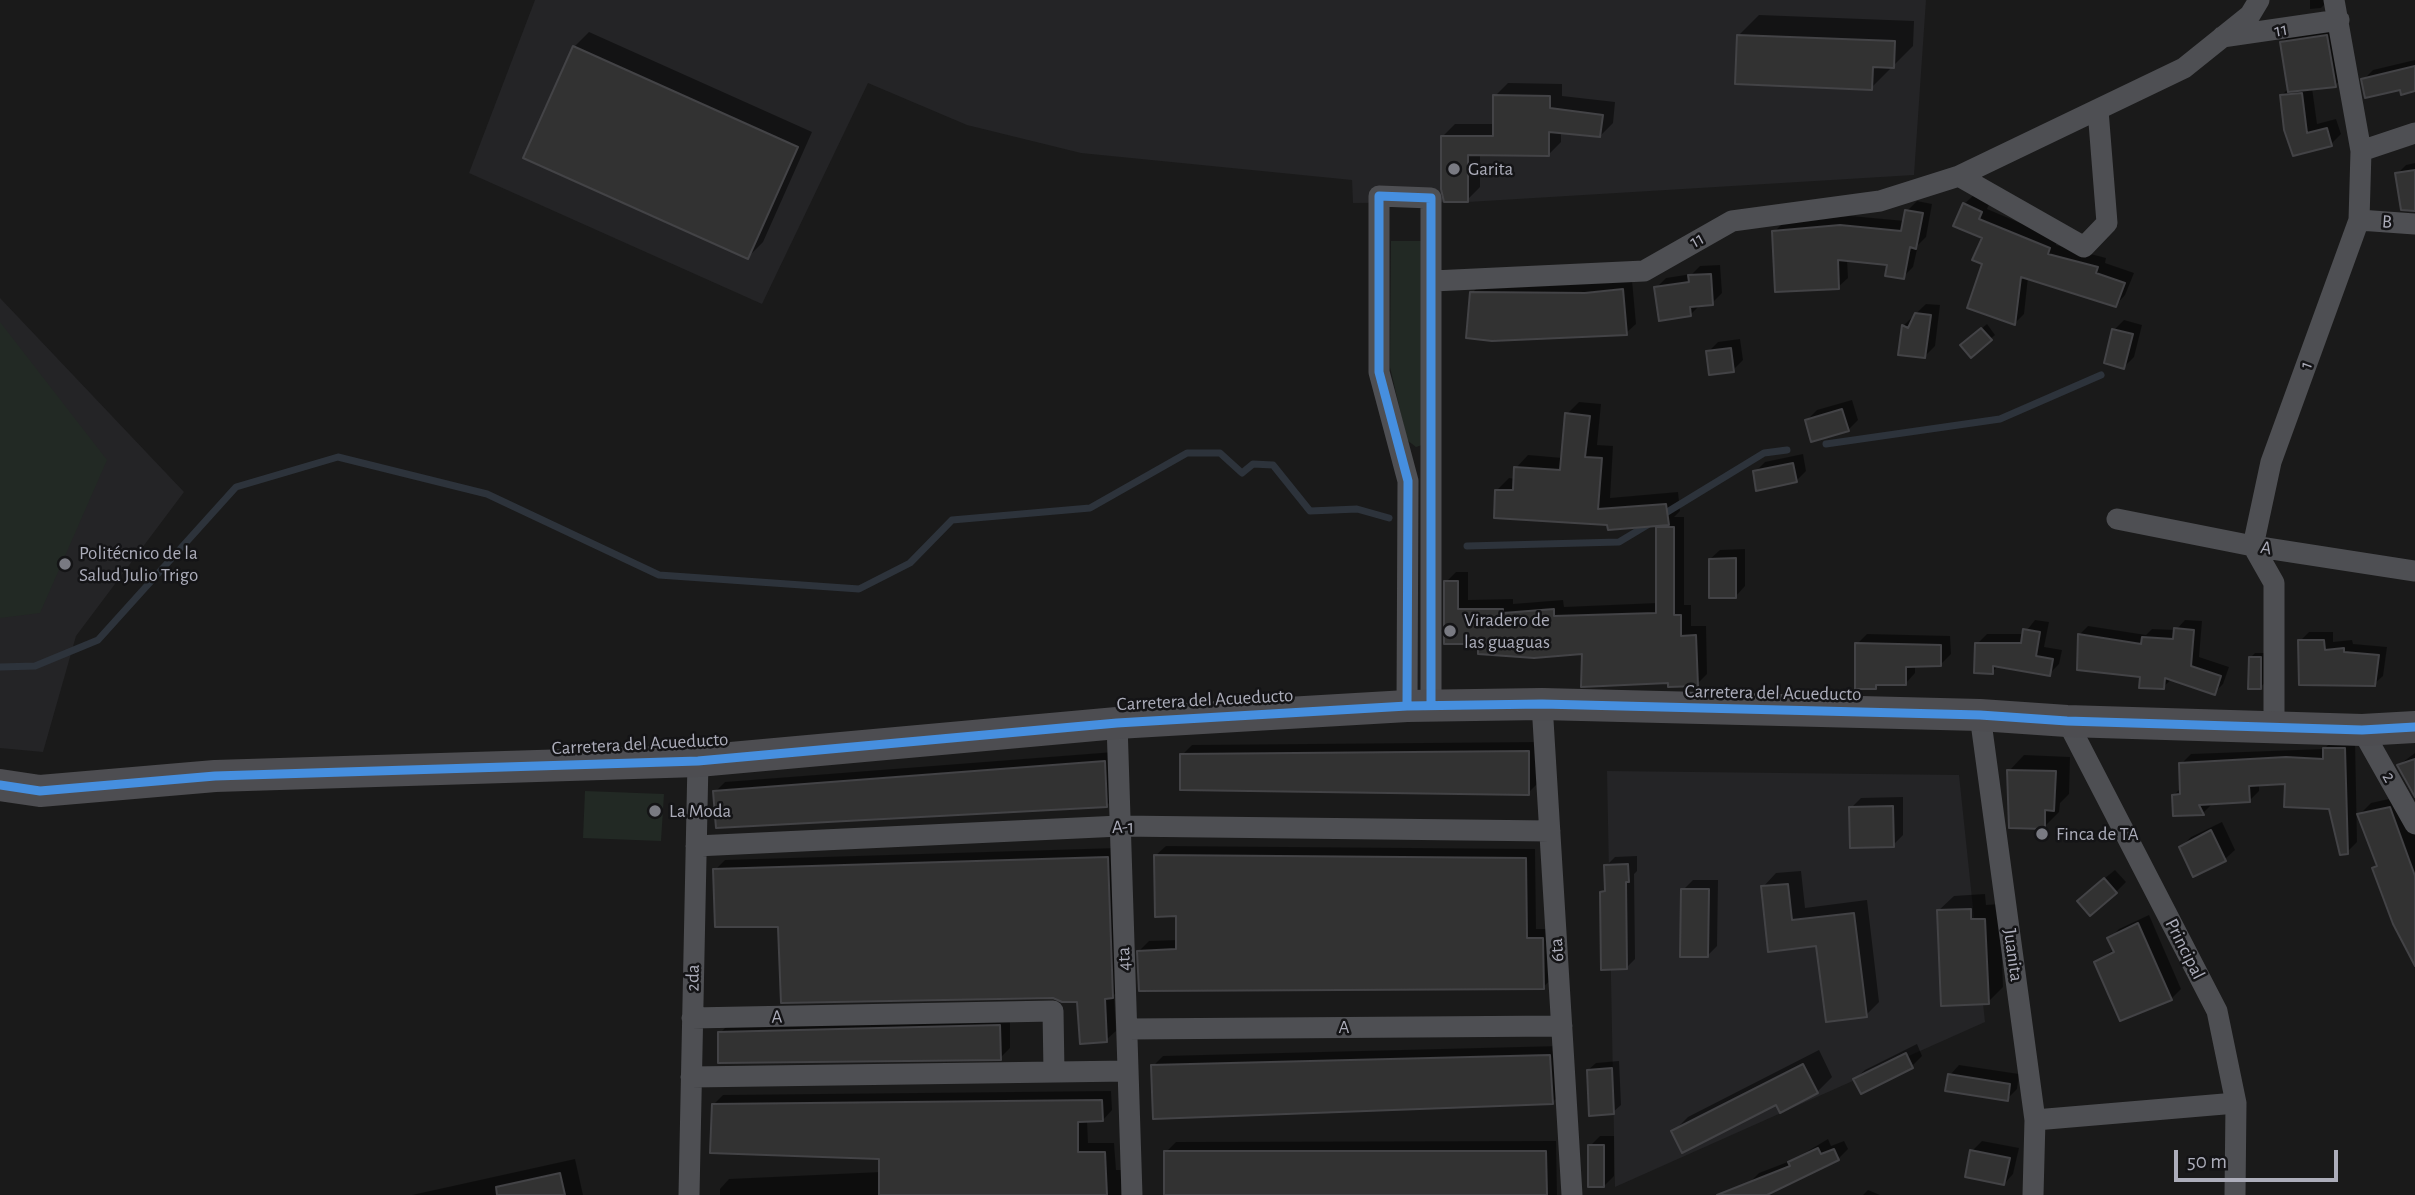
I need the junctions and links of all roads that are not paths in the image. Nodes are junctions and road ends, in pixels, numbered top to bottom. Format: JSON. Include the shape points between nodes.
{"nodes":[{"id":1,"x":2259,"y":0,"type":"edge"},
{"id":2,"x":2337,"y":10,"type":"edge"},
{"id":3,"x":2222,"y":37,"type":"junction"},
{"id":4,"x":2098,"y":110,"type":"junction"},
{"id":5,"x":2415,"y":133,"type":"edge"},
{"id":6,"x":2361,"y":151,"type":"junction"},
{"id":7,"x":1959,"y":176,"type":"junction"},
{"id":8,"x":2359,"y":220,"type":"junction"},
{"id":9,"x":2415,"y":224,"type":"edge"},
{"id":10,"x":1433,"y":282,"type":"junction"},
{"id":11,"x":2117,"y":519,"type":"dead end"},
{"id":12,"x":2253,"y":546,"type":"junction"},
{"id":13,"x":2415,"y":571,"type":"edge"},
{"id":14,"x":1542,"y":704,"type":"junction"},
{"id":15,"x":1419,"y":706,"type":"junction"},
{"id":16,"x":1980,"y":715,"type":"junction"},
{"id":17,"x":2067,"y":721,"type":"junction"},
{"id":18,"x":1117,"y":723,"type":"junction"},
{"id":19,"x":2415,"y":727,"type":"edge"},
{"id":20,"x":2274,"y":728,"type":"junction"},
{"id":21,"x":2362,"y":730,"type":"junction"},
{"id":22,"x":698,"y":761,"type":"junction"},
{"id":23,"x":0,"y":785,"type":"edge"},
{"id":24,"x":2415,"y":824,"type":"edge"},
{"id":25,"x":1120,"y":826,"type":"junction"},
{"id":26,"x":1550,"y":831,"type":"junction"},
{"id":27,"x":696,"y":846,"type":"junction"},
{"id":28,"x":692,"y":1018,"type":"junction"},
{"id":29,"x":1562,"y":1026,"type":"junction"},
{"id":30,"x":1126,"y":1029,"type":"junction"},
{"id":31,"x":1128,"y":1071,"type":"junction"},
{"id":32,"x":1054,"y":1072,"type":"junction"},
{"id":33,"x":691,"y":1077,"type":"junction"},
{"id":34,"x":2235,"y":1103,"type":"junction"},
{"id":35,"x":2035,"y":1120,"type":"junction"},
{"id":36,"x":689,"y":1195,"type":"edge"},
{"id":37,"x":1132,"y":1195,"type":"edge"},
{"id":38,"x":1572,"y":1195,"type":"edge"},
{"id":39,"x":2033,"y":1195,"type":"edge"},
{"id":40,"x":2235,"y":1195,"type":"edge"}],
"edges":[{"from":1,"to":3,"type":"street","name":"11","via":[[2250,15]]},
{"from":2,"to":3,"type":"street","name":"11"},
{"from":2,"to":6,"type":"street","name":"1"},
{"from":3,"to":4,"type":"street","name":"11","via":[[2184,68]]},
{"from":4,"to":7,"type":"street","name":"11"},
{"from":4,"to":7,"type":"street","via":[[2107,223],[2084,247]]},
{"from":5,"to":6,"type":"street"},
{"from":6,"to":8,"type":"street","name":"1"},
{"from":7,"to":10,"type":"street","name":"11","via":[[1880,201],[1732,221],[1644,271]]},
{"from":8,"to":9,"type":"street","name":"B"},
{"from":8,"to":12,"type":"street","name":"1","via":[[2271,462]]},
{"from":10,"to":15,"type":"street"},
{"from":10,"to":15,"type":"street","via":[[1431,198],[1379,196],[1380,372],[1408,481]]},
{"from":11,"to":12,"type":"street","name":"A"},
{"from":12,"to":13,"type":"street","name":"A"},
{"from":12,"to":20,"type":"street","via":[[2274,583]]},
{"from":14,"to":15,"type":"street","name":"Carretera del Acueducto"},
{"from":14,"to":16,"type":"street","name":"Carretera del Acueducto"},
{"from":14,"to":26,"type":"street","name":"6ta"},
{"from":15,"to":18,"type":"street","name":"Carretera del Acueducto"},
{"from":16,"to":17,"type":"street","name":"Carretera del Acueducto"},
{"from":16,"to":35,"type":"street","name":"Juanita"},
{"from":17,"to":20,"type":"street","name":"Carretera del Acueducto"},
{"from":17,"to":34,"type":"street","name":"Principal","via":[[2217,1011]]},
{"from":18,"to":22,"type":"street","name":"Carretera del Acueducto"},
{"from":18,"to":25,"type":"street","name":"4ta"},
{"from":19,"to":21,"type":"street","name":"Carretera del Acueducto"},
{"from":20,"to":21,"type":"street","name":"Carretera del Acueducto"},
{"from":21,"to":24,"type":"street","name":"2"},
{"from":22,"to":23,"type":"street","name":"Carretera del Acueducto","via":[[215,776],[40,791]]},
{"from":22,"to":27,"type":"street","name":"2da"},
{"from":25,"to":26,"type":"street","name":"A-1"},
{"from":25,"to":27,"type":"street","name":"A-1"},
{"from":25,"to":30,"type":"street","name":"4ta"},
{"from":26,"to":29,"type":"street","name":"6ta"},
{"from":27,"to":28,"type":"street","name":"2da"},
{"from":28,"to":32,"type":"street","name":"A","via":[[1053,1012]]},
{"from":28,"to":33,"type":"street","name":"2da"},
{"from":29,"to":30,"type":"street","name":"A"},
{"from":29,"to":38,"type":"street","name":"6ta"},
{"from":30,"to":31,"type":"street","name":"4ta"},
{"from":31,"to":32,"type":"street"},
{"from":31,"to":37,"type":"street","name":"4ta"},
{"from":32,"to":33,"type":"street"},
{"from":33,"to":36,"type":"street","name":"2da"},
{"from":34,"to":35,"type":"street"},
{"from":34,"to":40,"type":"street","name":"Principal"},
{"from":35,"to":39,"type":"street","name":"Juanita"}]}
